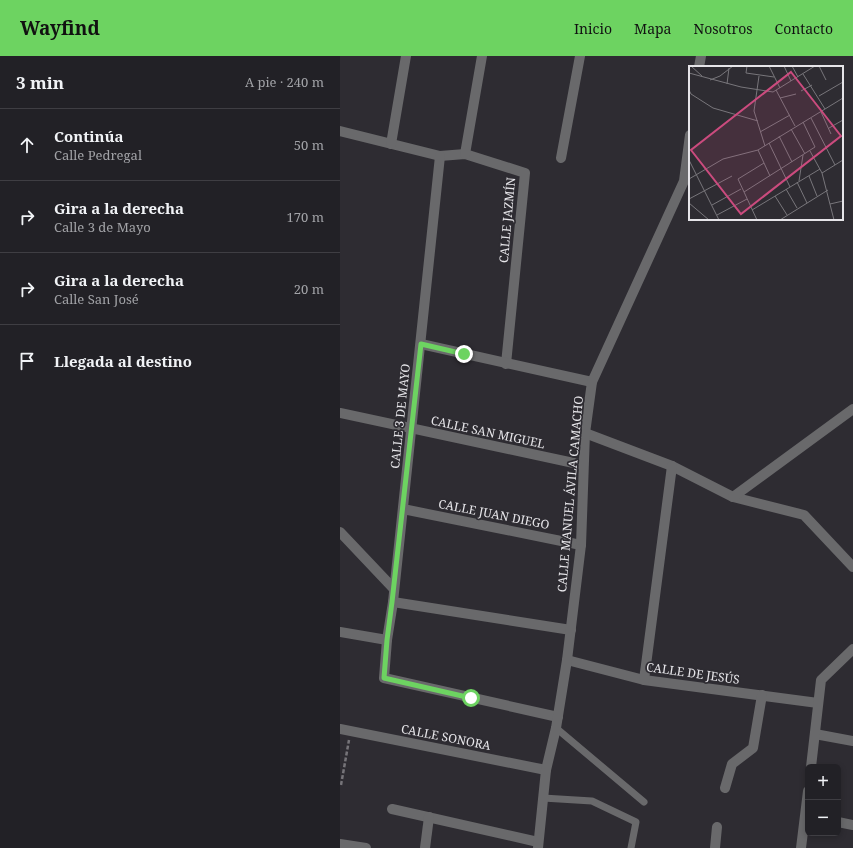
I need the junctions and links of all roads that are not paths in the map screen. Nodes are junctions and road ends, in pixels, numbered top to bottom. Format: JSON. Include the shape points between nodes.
{"nodes":[{"id":1,"x":406,"y":56,"type":"edge"},
{"id":2,"x":482,"y":56,"type":"edge"},
{"id":3,"x":580,"y":56,"type":"edge"},
{"id":4,"x":701,"y":56,"type":"edge"},
{"id":5,"x":699,"y":66,"type":"edge"},
{"id":6,"x":340,"y":132,"type":"edge"},
{"id":7,"x":689,"y":143,"type":"edge"},
{"id":8,"x":391,"y":144,"type":"junction"},
{"id":9,"x":465,"y":154,"type":"junction"},
{"id":10,"x":440,"y":156,"type":"junction"},
{"id":11,"x":561,"y":158,"type":"dead end"},
{"id":12,"x":421,"y":344,"type":"junction"},
{"id":13,"x":506,"y":364,"type":"junction"},
{"id":14,"x":592,"y":382,"type":"junction"},
{"id":15,"x":853,"y":409,"type":"edge"},
{"id":16,"x":340,"y":413,"type":"edge"},
{"id":17,"x":412,"y":430,"type":"junction"},
{"id":18,"x":585,"y":433,"type":"junction"},
{"id":19,"x":584,"y":465,"type":"junction"},
{"id":20,"x":672,"y":466,"type":"junction"},
{"id":21,"x":733,"y":497,"type":"junction"},
{"id":22,"x":403,"y":509,"type":"junction"},
{"id":23,"x":340,"y":532,"type":"edge"},
{"id":24,"x":580,"y":545,"type":"junction"},
{"id":25,"x":853,"y":567,"type":"edge"},
{"id":26,"x":394,"y":589,"type":"junction"},
{"id":27,"x":392,"y":602,"type":"junction"},
{"id":28,"x":571,"y":630,"type":"junction"},
{"id":29,"x":340,"y":632,"type":"edge"},
{"id":30,"x":387,"y":640,"type":"junction"},
{"id":31,"x":853,"y":649,"type":"edge"},
{"id":32,"x":567,"y":660,"type":"junction"},
{"id":33,"x":644,"y":680,"type":"junction"},
{"id":34,"x":762,"y":695,"type":"junction"},
{"id":35,"x":818,"y":702,"type":"junction"},
{"id":36,"x":558,"y":717,"type":"junction"},
{"id":37,"x":556,"y":728,"type":"junction"},
{"id":38,"x":340,"y":729,"type":"edge"},
{"id":39,"x":815,"y":734,"type":"junction"},
{"id":40,"x":853,"y":741,"type":"edge"},
{"id":41,"x":811,"y":764,"type":"edge"},
{"id":42,"x":546,"y":770,"type":"junction"},
{"id":43,"x":725,"y":788,"type":"dead end"},
{"id":44,"x":543,"y":798,"type":"junction"},
{"id":45,"x":644,"y":802,"type":"dead end"},
{"id":46,"x":392,"y":809,"type":"dead end"},
{"id":47,"x":430,"y":818,"type":"junction"},
{"id":48,"x":805,"y":823,"type":"edge"},
{"id":49,"x":841,"y":823,"type":"edge"},
{"id":50,"x":853,"y":825,"type":"edge"},
{"id":51,"x":717,"y":827,"type":"dead end"},
{"id":52,"x":340,"y":844,"type":"edge"},
{"id":53,"x":538,"y":845,"type":"edge"},
{"id":54,"x":366,"y":848,"type":"edge"},
{"id":55,"x":425,"y":848,"type":"edge"},
{"id":56,"x":631,"y":848,"type":"edge"},
{"id":57,"x":715,"y":848,"type":"edge"},
{"id":58,"x":801,"y":848,"type":"edge"}],
"edges":[{"from":1,"to":8,"type":"street"},
{"from":2,"to":9,"type":"street"},
{"from":3,"to":11,"type":"street"},
{"from":4,"to":5,"type":"street"},
{"from":6,"to":8,"type":"street","name":"CALLE JAZMÍN"},
{"from":7,"to":14,"type":"street","name":"CALLE MANUEL ÁVILA CAMACHO","via":[[684,181]]},
{"from":8,"to":10,"type":"street","name":"CALLE JAZMÍN"},
{"from":9,"to":10,"type":"street","name":"CALLE JAZMÍN"},
{"from":9,"to":13,"type":"street","name":"CALLE JAZMÍN","via":[[525,173]]},
{"from":10,"to":12,"type":"street","name":"CALLE 3 DE MAYO"},
{"from":12,"to":13,"type":"street"},
{"from":12,"to":17,"type":"street","name":"CALLE 3 DE MAYO"},
{"from":13,"to":14,"type":"street"},
{"from":14,"to":18,"type":"street","name":"CALLE MANUEL ÁVILA CAMACHO"},
{"from":15,"to":21,"type":"street"},
{"from":16,"to":17,"type":"street","name":"CALLE SAN MIGUEL"},
{"from":17,"to":19,"type":"street","name":"CALLE SAN MIGUEL"},
{"from":17,"to":22,"type":"street","name":"CALLE 3 DE MAYO"},
{"from":18,"to":19,"type":"street","name":"CALLE MANUEL ÁVILA CAMACHO"},
{"from":18,"to":20,"type":"street"},
{"from":19,"to":24,"type":"street","name":"CALLE MANUEL ÁVILA CAMACHO"},
{"from":20,"to":21,"type":"street"},
{"from":20,"to":33,"type":"street"},
{"from":21,"to":25,"type":"street","via":[[804,515]]},
{"from":22,"to":24,"type":"street","name":"CALLE JUAN DIEGO"},
{"from":22,"to":26,"type":"street","name":"CALLE 3 DE MAYO"},
{"from":23,"to":26,"type":"street"},
{"from":24,"to":28,"type":"street","name":"CALLE MANUEL ÁVILA CAMACHO"},
{"from":26,"to":27,"type":"street","name":"CALLE 3 DE MAYO"},
{"from":27,"to":28,"type":"street"},
{"from":27,"to":30,"type":"street","name":"CALLE 3 DE MAYO"},
{"from":28,"to":32,"type":"street","name":"CALLE MANUEL ÁVILA CAMACHO"},
{"from":29,"to":30,"type":"street"},
{"from":30,"to":36,"type":"street","name":"CALLE 3 DE MAYO","via":[[384,678]]},
{"from":31,"to":35,"type":"street","via":[[821,680]]},
{"from":32,"to":33,"type":"street","name":"CALLE DE JESÚS"},
{"from":32,"to":36,"type":"street","name":"CALLE MANUEL ÁVILA CAMACHO"},
{"from":33,"to":34,"type":"street","name":"CALLE DE JESÚS"},
{"from":34,"to":35,"type":"street","name":"CALLE DE JESÚS"},
{"from":34,"to":43,"type":"street","via":[[753,748],[732,764]]},
{"from":35,"to":39,"type":"street"},
{"from":36,"to":37,"type":"street","name":"CALLE MANUEL ÁVILA CAMACHO"},
{"from":37,"to":42,"type":"street","name":"CALLE MANUEL ÁVILA CAMACHO"},
{"from":37,"to":45,"type":"lane"},
{"from":38,"to":42,"type":"street","name":"CALLE SONORA"},
{"from":39,"to":40,"type":"street"},
{"from":39,"to":41,"type":"street"},
{"from":42,"to":44,"type":"street","name":"CALLE MANUEL ÁVILA CAMACHO"},
{"from":44,"to":53,"type":"street","name":"CALLE MANUEL ÁVILA CAMACHO"},
{"from":44,"to":56,"type":"lane","via":[[592,801],[636,822]]},
{"from":46,"to":47,"type":"street"},
{"from":47,"to":53,"type":"street"},
{"from":47,"to":55,"type":"street"},
{"from":48,"to":58,"type":"street"},
{"from":49,"to":50,"type":"street"},
{"from":51,"to":57,"type":"street"},
{"from":52,"to":54,"type":"street"}]}
